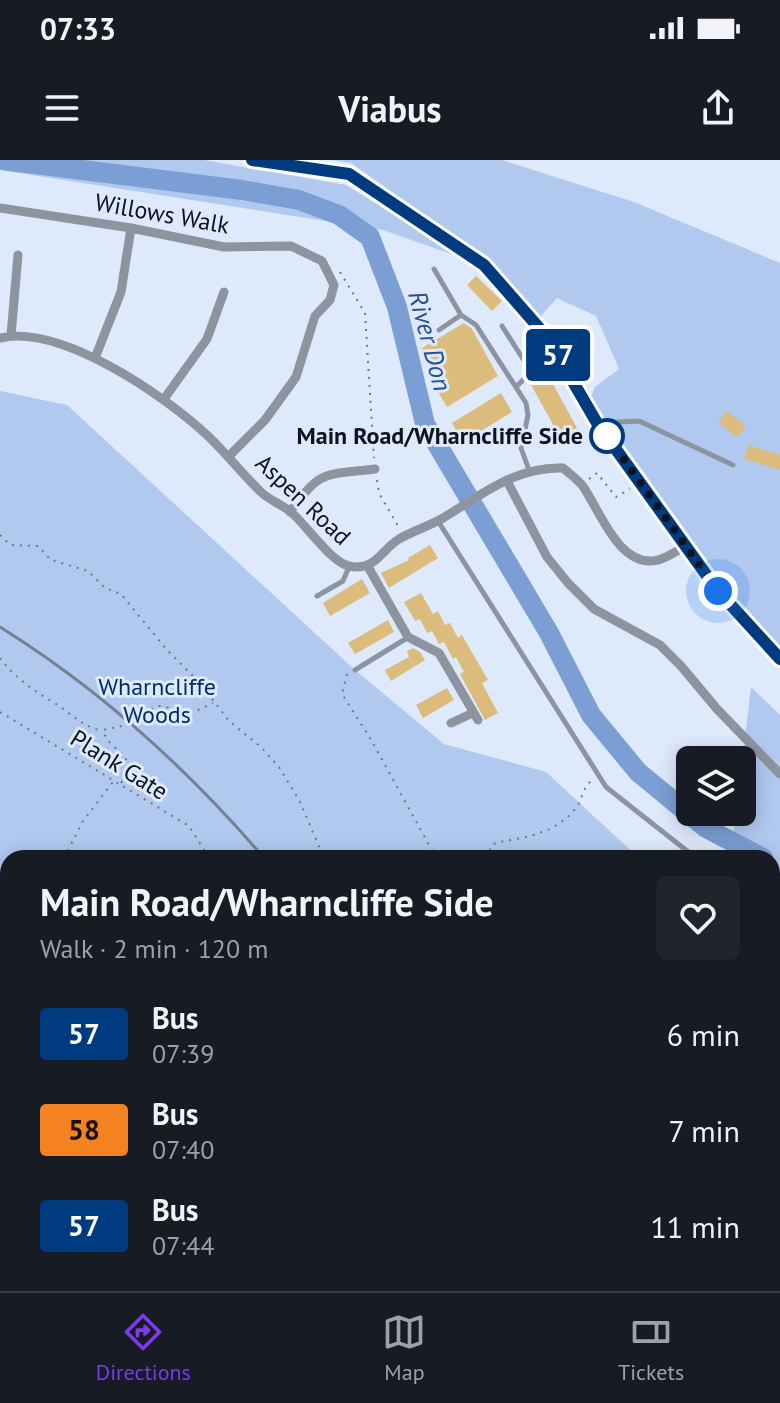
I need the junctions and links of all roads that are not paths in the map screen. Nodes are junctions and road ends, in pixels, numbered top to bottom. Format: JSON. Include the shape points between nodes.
{"nodes":[{"id":1,"x":252,"y":160,"type":"edge"},
{"id":2,"x":0,"y":208,"type":"edge"},
{"id":3,"x":131,"y":228,"type":"junction"},
{"id":4,"x":18,"y":255,"type":"dead end"},
{"id":5,"x":434,"y":269,"type":"dead end"},
{"id":6,"x":1,"y":287,"type":"edge"},
{"id":7,"x":14,"y":287,"type":"junction"},
{"id":8,"x":224,"y":292,"type":"dead end"},
{"id":9,"x":461,"y":315,"type":"junction"},
{"id":10,"x":502,"y":326,"type":"dead end"},
{"id":11,"x":439,"y":330,"type":"dead end"},
{"id":12,"x":11,"y":335,"type":"junction"},
{"id":13,"x":0,"y":338,"type":"edge"},
{"id":14,"x":95,"y":358,"type":"junction"},
{"id":15,"x":516,"y":387,"type":"junction"},
{"id":16,"x":164,"y":399,"type":"junction"},
{"id":17,"x":597,"y":423,"type":"junction"},
{"id":18,"x":228,"y":457,"type":"junction"},
{"id":19,"x":733,"y":465,"type":"dead end"},
{"id":20,"x":375,"y":469,"type":"road end"},
{"id":21,"x":529,"y":470,"type":"junction"},
{"id":22,"x":507,"y":481,"type":"junction"},
{"id":23,"x":290,"y":512,"type":"junction"},
{"id":24,"x":441,"y":519,"type":"junction"},
{"id":25,"x":686,"y":546,"type":"junction"},
{"id":26,"x":367,"y":565,"type":"junction"},
{"id":27,"x":349,"y":566,"type":"junction"},
{"id":28,"x":317,"y":596,"type":"dead end"},
{"id":29,"x":408,"y":637,"type":"junction"},
{"id":30,"x":780,"y":659,"type":"edge"},
{"id":31,"x":355,"y":670,"type":"road end"},
{"id":32,"x":451,"y":723,"type":"dead end"},
{"id":33,"x":780,"y":774,"type":"edge"},
{"id":34,"x":686,"y":850,"type":"edge"}],
"edges":[{"from":1,"to":17,"type":"main road","via":[[349,174],[484,265],[547,337]]},
{"from":2,"to":3,"type":"street","name":"Willows Walk"},
{"from":3,"to":14,"type":"street","via":[[121,292]]},
{"from":3,"to":18,"type":"street","name":"Willows Walk","via":[[224,247],[291,246],[322,261],[334,285],[330,300],[315,316],[296,377],[265,420]]},
{"from":4,"to":7,"type":"street"},
{"from":5,"to":9,"type":"lane"},
{"from":6,"to":7,"type":"street"},
{"from":7,"to":12,"type":"street"},
{"from":8,"to":16,"type":"street","via":[[207,339]]},
{"from":9,"to":11,"type":"lane"},
{"from":9,"to":15,"type":"lane","via":[[476,325]]},
{"from":10,"to":15,"type":"lane","via":[[525,362],[527,376]]},
{"from":12,"to":13,"type":"street","name":"Aspen Road"},
{"from":12,"to":14,"type":"street","name":"Aspen Road","via":[[51,339]]},
{"from":14,"to":16,"type":"street","name":"Aspen Road"},
{"from":15,"to":21,"type":"lane","via":[[528,415],[521,448]]},
{"from":16,"to":18,"type":"street","name":"Aspen Road"},
{"from":17,"to":19,"type":"lane","via":[[639,421]]},
{"from":17,"to":25,"type":"main road"},
{"from":18,"to":23,"type":"street","name":"Aspen Road","via":[[263,494]]},
{"from":20,"to":23,"type":"street","via":[[326,475],[309,486]]},
{"from":21,"to":22,"type":"street","name":"Aspen Road"},
{"from":21,"to":25,"type":"street","name":"Aspen Road","via":[[563,468],[581,484],[624,550],[638,560],[657,561]]},
{"from":22,"to":24,"type":"street","name":"Aspen Road"},
{"from":22,"to":33,"type":"street","via":[[547,557],[568,583],[594,609],[660,645]]},
{"from":23,"to":27,"type":"street","name":"Aspen Road"},
{"from":24,"to":26,"type":"street","name":"Aspen Road","via":[[396,540]]},
{"from":24,"to":34,"type":"lane","via":[[606,787]]},
{"from":25,"to":30,"type":"main road","via":[[718,591]]},
{"from":26,"to":27,"type":"street","name":"Aspen Road"},
{"from":26,"to":29,"type":"street"},
{"from":27,"to":28,"type":"lane","via":[[343,581]]},
{"from":29,"to":31,"type":"lane"},
{"from":29,"to":32,"type":"street","via":[[439,653],[476,716]]}]}
